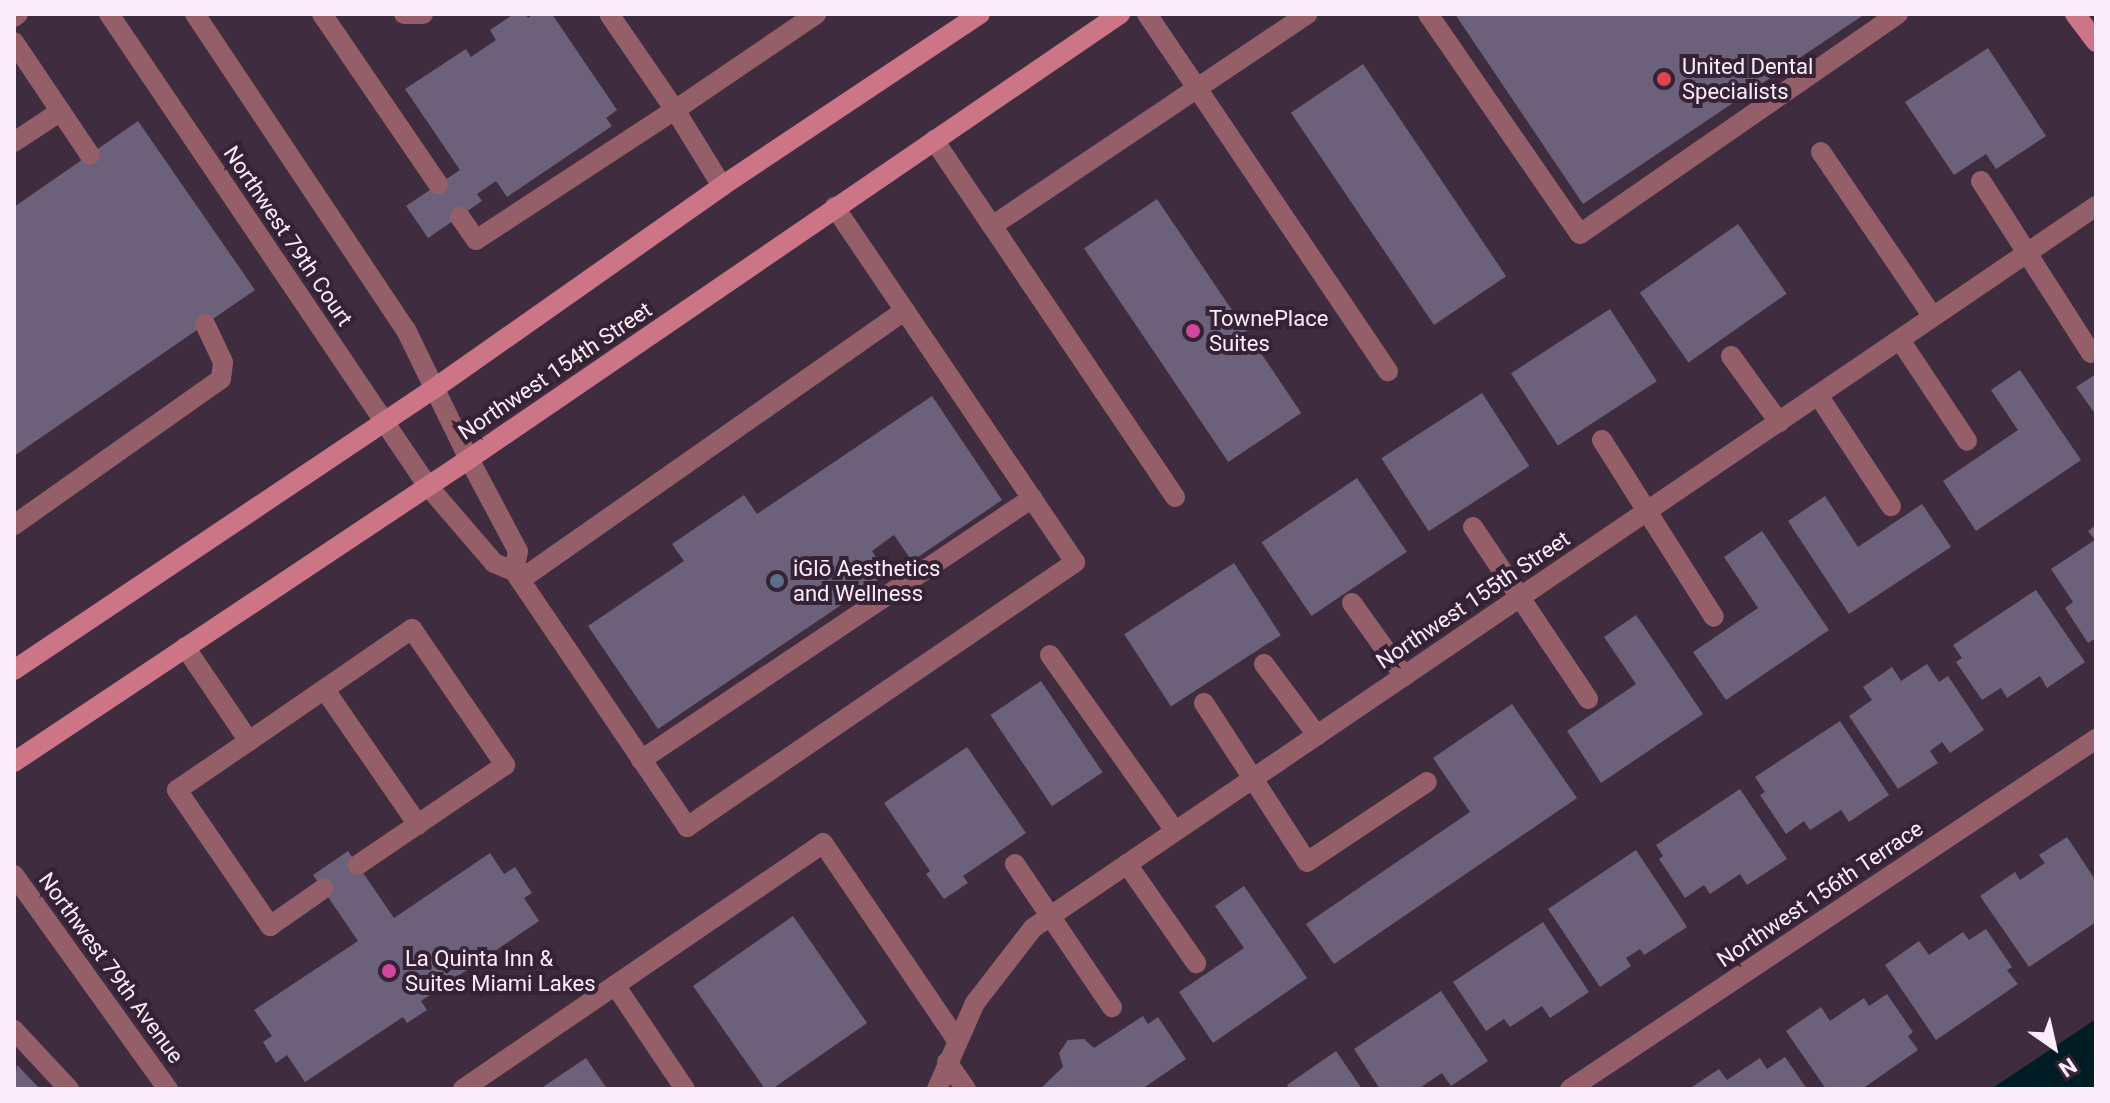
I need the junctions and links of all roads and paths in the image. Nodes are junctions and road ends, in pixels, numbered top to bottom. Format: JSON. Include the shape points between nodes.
{"nodes":[{"id":1,"x":109,"y":14,"type":"edge"},
{"id":2,"x":195,"y":14,"type":"edge"},
{"id":3,"x":322,"y":14,"type":"edge"},
{"id":4,"x":404,"y":14,"type":"edge"},
{"id":5,"x":423,"y":14,"type":"edge"},
{"id":6,"x":609,"y":14,"type":"edge"},
{"id":7,"x":816,"y":14,"type":"edge"},
{"id":8,"x":980,"y":14,"type":"edge"},
{"id":9,"x":1120,"y":14,"type":"edge"},
{"id":10,"x":1147,"y":14,"type":"edge"},
{"id":11,"x":1307,"y":14,"type":"edge"},
{"id":12,"x":1428,"y":14,"type":"edge"},
{"id":13,"x":1898,"y":14,"type":"edge"},
{"id":14,"x":2075,"y":14,"type":"edge"},
{"id":15,"x":14,"y":42,"type":"edge"},
{"id":16,"x":2096,"y":42,"type":"edge"},
{"id":17,"x":1197,"y":88,"type":"junction"},
{"id":18,"x":675,"y":110,"type":"junction"},
{"id":19,"x":61,"y":111,"type":"junction"},
{"id":20,"x":934,"y":140,"type":"junction"},
{"id":21,"x":14,"y":142,"type":"edge"},
{"id":22,"x":1821,"y":152,"type":"dead end"},
{"id":23,"x":90,"y":155,"type":"dead end"},
{"id":24,"x":1981,"y":181,"type":"dead end"},
{"id":25,"x":438,"y":184,"type":"dead end"},
{"id":26,"x":722,"y":186,"type":"junction"},
{"id":27,"x":2096,"y":206,"type":"edge"},
{"id":28,"x":835,"y":207,"type":"junction"},
{"id":29,"x":460,"y":217,"type":"dead end"},
{"id":30,"x":992,"y":226,"type":"junction"},
{"id":31,"x":2027,"y":253,"type":"junction"},
{"id":32,"x":905,"y":310,"type":"junction"},
{"id":33,"x":1933,"y":317,"type":"junction"},
{"id":34,"x":205,"y":324,"type":"dead end"},
{"id":35,"x":1900,"y":340,"type":"junction"},
{"id":36,"x":2091,"y":353,"type":"dead end"},
{"id":37,"x":1731,"y":356,"type":"dead end"},
{"id":38,"x":1388,"y":371,"type":"dead end"},
{"id":39,"x":435,"y":388,"type":"junction"},
{"id":40,"x":1818,"y":395,"type":"junction"},
{"id":41,"x":385,"y":422,"type":"junction"},
{"id":42,"x":1779,"y":422,"type":"junction"},
{"id":43,"x":1602,"y":440,"type":"dead end"},
{"id":44,"x":1967,"y":441,"type":"dead end"},
{"id":45,"x":469,"y":459,"type":"junction"},
{"id":46,"x":427,"y":485,"type":"junction"},
{"id":47,"x":1175,"y":497,"type":"dead end"},
{"id":48,"x":1032,"y":498,"type":"junction"},
{"id":49,"x":1891,"y":506,"type":"dead end"},
{"id":50,"x":1647,"y":512,"type":"junction"},
{"id":51,"x":14,"y":525,"type":"edge"},
{"id":52,"x":1473,"y":527,"type":"dead end"},
{"id":53,"x":517,"y":575,"type":"junction"},
{"id":54,"x":1521,"y":596,"type":"junction"},
{"id":55,"x":1352,"y":603,"type":"dead end"},
{"id":56,"x":1714,"y":617,"type":"dead end"},
{"id":57,"x":185,"y":647,"type":"junction"},
{"id":58,"x":1050,"y":655,"type":"dead end"},
{"id":59,"x":1264,"y":664,"type":"dead end"},
{"id":60,"x":14,"y":670,"type":"edge"},
{"id":61,"x":1404,"y":676,"type":"junction"},
{"id":62,"x":325,"y":690,"type":"junction"},
{"id":63,"x":1588,"y":699,"type":"dead end"},
{"id":64,"x":1204,"y":703,"type":"dead end"},
{"id":65,"x":1317,"y":735,"type":"junction"},
{"id":66,"x":2096,"y":739,"type":"edge"},
{"id":67,"x":249,"y":741,"type":"junction"},
{"id":68,"x":641,"y":760,"type":"junction"},
{"id":69,"x":14,"y":762,"type":"edge"},
{"id":70,"x":1253,"y":779,"type":"junction"},
{"id":71,"x":1427,"y":782,"type":"dead end"},
{"id":72,"x":418,"y":825,"type":"junction"},
{"id":73,"x":1175,"y":831,"type":"junction"},
{"id":74,"x":1015,"y":864,"type":"dead end"},
{"id":75,"x":1127,"y":864,"type":"junction"},
{"id":76,"x":358,"y":865,"type":"dead end"},
{"id":77,"x":14,"y":875,"type":"edge"},
{"id":78,"x":323,"y":889,"type":"dead end"},
{"id":79,"x":1050,"y":916,"type":"junction"},
{"id":80,"x":1196,"y":963,"type":"dead end"},
{"id":81,"x":615,"y":985,"type":"junction"},
{"id":82,"x":1112,"y":1007,"type":"dead end"},
{"id":83,"x":14,"y":1030,"type":"edge"},
{"id":84,"x":956,"y":1039,"type":"junction"},
{"id":85,"x":947,"y":1062,"type":"junction"},
{"id":86,"x":69,"y":1089,"type":"edge"},
{"id":87,"x":168,"y":1089,"type":"edge"},
{"id":88,"x":463,"y":1089,"type":"edge"},
{"id":89,"x":685,"y":1089,"type":"edge"},
{"id":90,"x":937,"y":1089,"type":"edge"},
{"id":91,"x":966,"y":1089,"type":"edge"},
{"id":92,"x":1570,"y":1089,"type":"edge"}],
"edges":[{"from":1,"to":41,"type":"street","name":"Northwest 79th Court"},
{"from":2,"to":39,"type":"street","name":"Northwest 79th Court","via":[[406,330]]},
{"from":3,"to":25,"type":"street"},
{"from":4,"to":5,"type":"street"},
{"from":6,"to":18,"type":"street"},
{"from":7,"to":18,"type":"street"},
{"from":8,"to":26,"type":"main road"},
{"from":9,"to":20,"type":"main road","name":"Northwest 154th Street"},
{"from":10,"to":17,"type":"street"},
{"from":11,"to":17,"type":"street"},
{"from":12,"to":13,"type":"street","via":[[1580,234]]},
{"from":14,"to":16,"type":"main road"},
{"from":15,"to":19,"type":"street"},
{"from":17,"to":30,"type":"street"},
{"from":17,"to":38,"type":"street"},
{"from":18,"to":26,"type":"street"},
{"from":18,"to":29,"type":"street","via":[[476,240]]},
{"from":19,"to":21,"type":"street"},
{"from":19,"to":23,"type":"street"},
{"from":20,"to":28,"type":"main road","name":"Northwest 154th Street"},
{"from":20,"to":30,"type":"street"},
{"from":22,"to":33,"type":"street"},
{"from":24,"to":31,"type":"street"},
{"from":26,"to":39,"type":"main road"},
{"from":27,"to":31,"type":"street","name":"Northwest 155th Street"},
{"from":28,"to":32,"type":"street"},
{"from":28,"to":45,"type":"main road","name":"Northwest 154th Street"},
{"from":30,"to":47,"type":"street"},
{"from":31,"to":33,"type":"street","name":"Northwest 155th Street"},
{"from":31,"to":36,"type":"street"},
{"from":32,"to":48,"type":"street"},
{"from":32,"to":53,"type":"street"},
{"from":33,"to":35,"type":"street","name":"Northwest 155th Street"},
{"from":34,"to":51,"type":"street","via":[[223,362],[221,379]]},
{"from":35,"to":40,"type":"street","name":"Northwest 155th Street"},
{"from":35,"to":44,"type":"street"},
{"from":37,"to":42,"type":"street"},
{"from":39,"to":41,"type":"main road"},
{"from":39,"to":45,"type":"street","name":"Northwest 79th Court"},
{"from":40,"to":42,"type":"street","name":"Northwest 155th Street"},
{"from":40,"to":49,"type":"street"},
{"from":41,"to":46,"type":"street","name":"Northwest 79th Court"},
{"from":41,"to":60,"type":"main road"},
{"from":42,"to":50,"type":"street","name":"Northwest 155th Street"},
{"from":43,"to":50,"type":"street"},
{"from":45,"to":46,"type":"main road","name":"Northwest 154th Street"},
{"from":45,"to":53,"type":"street","name":"Northwest 79th Court","via":[[518,551]]},
{"from":46,"to":53,"type":"street","name":"Northwest 79th Court","via":[[494,563]]},
{"from":46,"to":57,"type":"main road","name":"Northwest 154th Street"},
{"from":48,"to":68,"type":"street"},
{"from":48,"to":68,"type":"street","via":[[1075,562],[687,827]]},
{"from":50,"to":54,"type":"street","name":"Northwest 155th Street"},
{"from":50,"to":56,"type":"street"},
{"from":52,"to":54,"type":"street"},
{"from":53,"to":68,"type":"street"},
{"from":54,"to":61,"type":"street","name":"Northwest 155th Street"},
{"from":54,"to":63,"type":"street"},
{"from":55,"to":61,"type":"street"},
{"from":57,"to":67,"type":"street"},
{"from":57,"to":69,"type":"main road","name":"Northwest 154th Street"},
{"from":58,"to":73,"type":"street"},
{"from":59,"to":65,"type":"street"},
{"from":61,"to":65,"type":"street","name":"Northwest 155th Street"},
{"from":62,"to":67,"type":"street"},
{"from":62,"to":72,"type":"street"},
{"from":62,"to":72,"type":"street","via":[[412,629],[446,678],[505,765]]},
{"from":64,"to":70,"type":"street"},
{"from":65,"to":70,"type":"street","name":"Northwest 155th Street"},
{"from":66,"to":92,"type":"street","name":"Northwest 156th Terrace"},
{"from":67,"to":78,"type":"street","via":[[177,790],[270,926]]},
{"from":70,"to":71,"type":"street","via":[[1307,862]]},
{"from":70,"to":73,"type":"street","name":"Northwest 155th Street"},
{"from":72,"to":76,"type":"street"},
{"from":73,"to":75,"type":"street","name":"Northwest 155th Street"},
{"from":74,"to":79,"type":"street"},
{"from":75,"to":79,"type":"street","name":"Northwest 155th Street"},
{"from":75,"to":80,"type":"street"},
{"from":77,"to":87,"type":"street","name":"Northwest 79th Avenue"},
{"from":79,"to":82,"type":"street"},
{"from":79,"to":84,"type":"street","name":"Northwest 155th Street","via":[[1033,928],[984,991]]},
{"from":81,"to":84,"type":"street","via":[[823,843]]},
{"from":81,"to":88,"type":"street"},
{"from":81,"to":89,"type":"street"},
{"from":83,"to":86,"type":"street"},
{"from":84,"to":85,"type":"street","name":"Northwest 155th Street"},
{"from":85,"to":90,"type":"street","name":"Northwest 155th Street"},
{"from":85,"to":91,"type":"street"}]}
